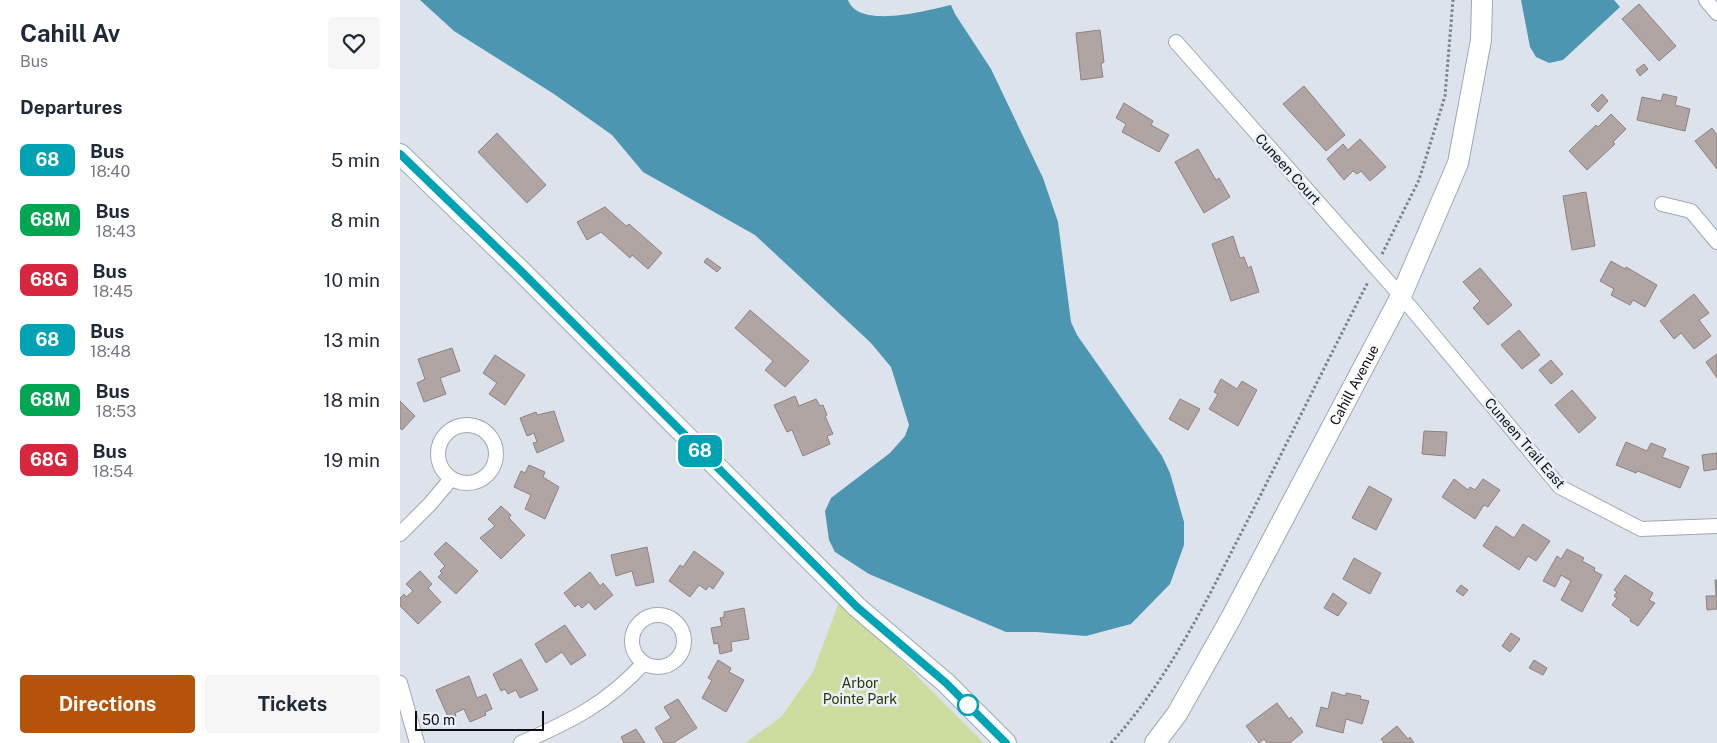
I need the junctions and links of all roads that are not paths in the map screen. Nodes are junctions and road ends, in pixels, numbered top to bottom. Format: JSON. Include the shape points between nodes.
{"nodes":[{"id":1,"x":1482,"y":0,"type":"edge"},
{"id":2,"x":1706,"y":0,"type":"edge"},
{"id":3,"x":1717,"y":13,"type":"edge"},
{"id":4,"x":1176,"y":42,"type":"dead end"},
{"id":5,"x":400,"y":154,"type":"edge"},
{"id":6,"x":1662,"y":204,"type":"dead end"},
{"id":7,"x":1717,"y":242,"type":"edge"},
{"id":8,"x":1401,"y":296,"type":"junction"},
{"id":9,"x":451,"y":479,"type":"junction"},
{"id":10,"x":1717,"y":526,"type":"edge"},
{"id":11,"x":400,"y":534,"type":"edge"},
{"id":12,"x":643,"y":664,"type":"dead end"},
{"id":13,"x":400,"y":683,"type":"edge"},
{"id":14,"x":417,"y":743,"type":"edge"},
{"id":15,"x":521,"y":743,"type":"edge"},
{"id":16,"x":1006,"y":743,"type":"edge"},
{"id":17,"x":1155,"y":743,"type":"edge"}],
"edges":[{"from":1,"to":8,"type":"street","name":"Cahill Avenue","via":[[1480,40],[1458,163]]},
{"from":2,"to":3,"type":"street"},
{"from":4,"to":8,"type":"street","name":"Cuneen Court"},
{"from":5,"to":16,"type":"street","via":[[857,607],[946,683]]},
{"from":6,"to":7,"type":"street","via":[[1691,212]]},
{"from":8,"to":10,"type":"street","name":"Cuneen Trail East","via":[[1560,487],[1640,529]]},
{"from":8,"to":17,"type":"street","name":"Cahill Avenue","via":[[1231,618],[1177,714]]},
{"from":9,"to":9,"type":"street","via":[[473,483],[484,479],[492,470],[496,448],[483,430],[461,426],[450,430],[442,439],[438,461]]},
{"from":9,"to":11,"type":"street"},
{"from":12,"to":15,"type":"street","via":[[628,681],[590,710]]},
{"from":13,"to":14,"type":"street"}]}
